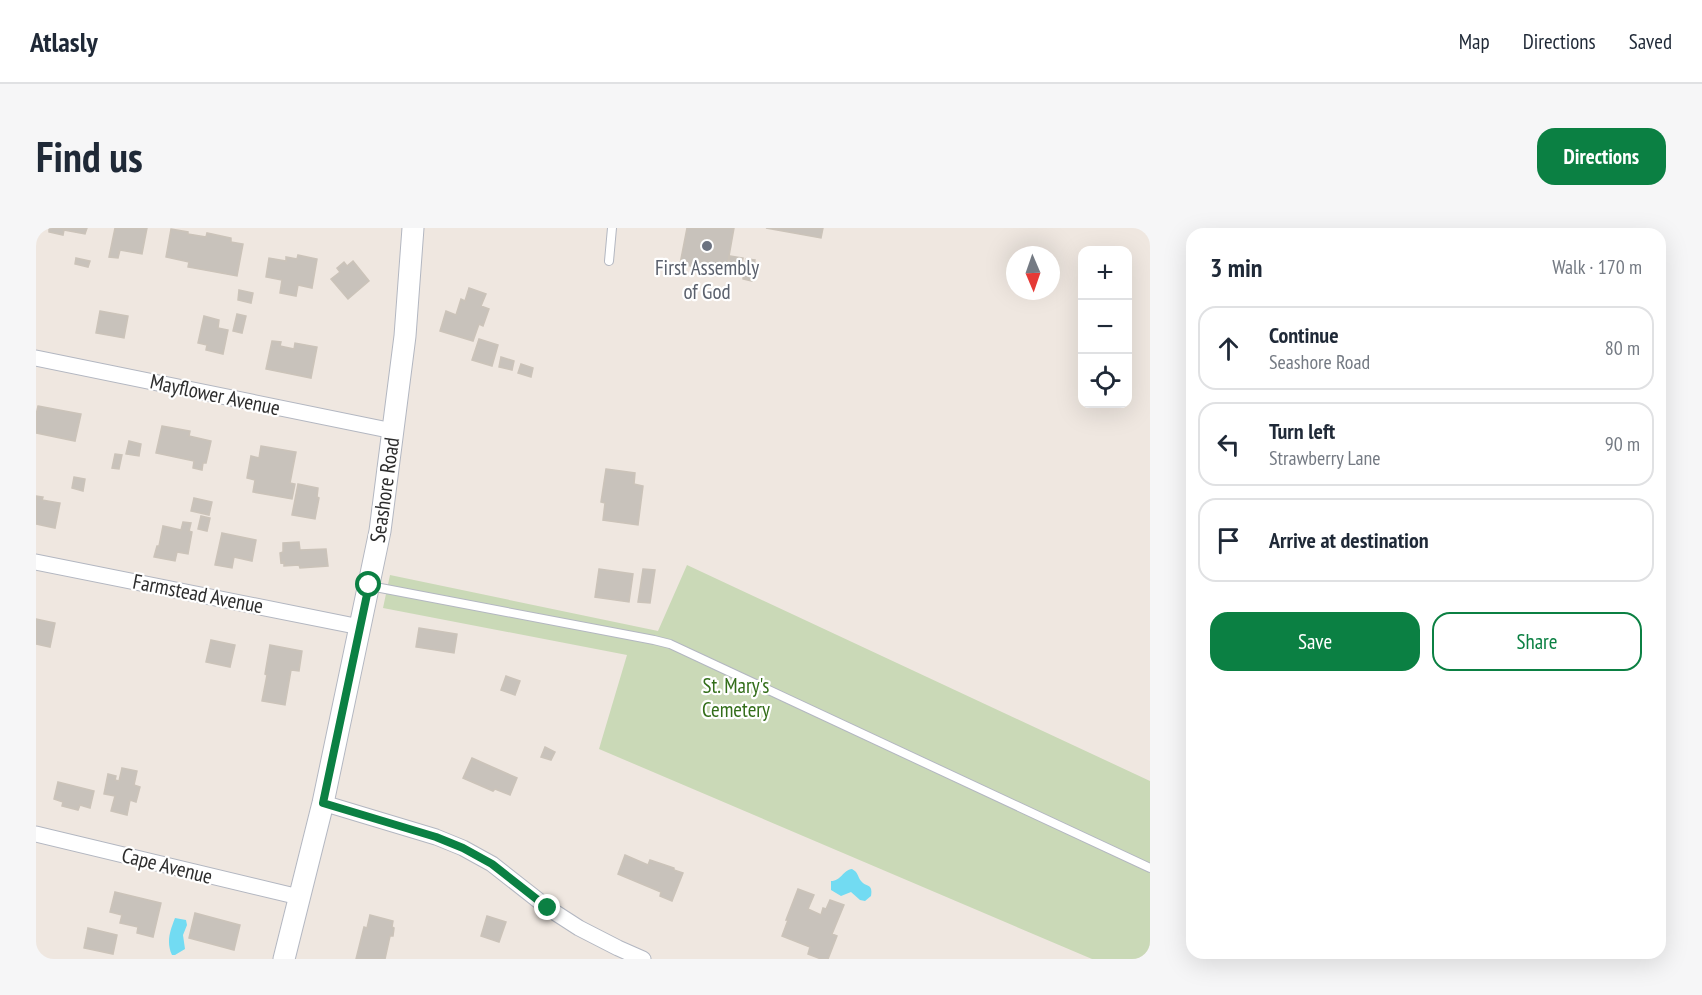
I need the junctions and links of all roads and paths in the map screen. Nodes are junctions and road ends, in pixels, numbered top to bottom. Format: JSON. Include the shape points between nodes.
{"nodes":[{"id":1,"x":612,"y":228,"type":"edge"},
{"id":2,"x":409,"y":229,"type":"edge"},
{"id":3,"x":609,"y":261,"type":"dead end"},
{"id":4,"x":36,"y":358,"type":"edge"},
{"id":5,"x":393,"y":431,"type":"junction"},
{"id":6,"x":36,"y":562,"type":"edge"},
{"id":7,"x":369,"y":585,"type":"junction"},
{"id":8,"x":360,"y":627,"type":"junction"},
{"id":9,"x":323,"y":803,"type":"junction"},
{"id":10,"x":36,"y":834,"type":"edge"},
{"id":11,"x":1150,"y":868,"type":"edge"},
{"id":12,"x":299,"y":897,"type":"junction"},
{"id":13,"x":284,"y":959,"type":"edge"},
{"id":14,"x":644,"y":959,"type":"edge"}],
"edges":[{"from":1,"to":3,"type":"lane"},
{"from":2,"to":5,"type":"main road","name":"Seashore Road","via":[[405,336]]},
{"from":4,"to":5,"type":"street","name":"Mayflower Avenue"},
{"from":5,"to":7,"type":"main road","name":"Seashore Road"},
{"from":6,"to":8,"type":"street","name":"Farmstead Avenue"},
{"from":7,"to":8,"type":"main road","name":"Seashore Road"},
{"from":7,"to":11,"type":"lane","via":[[670,644]]},
{"from":8,"to":9,"type":"main road","name":"Seashore Road"},
{"from":9,"to":12,"type":"main road","name":"Seashore Road"},
{"from":9,"to":14,"type":"street","via":[[463,848],[492,864],[579,928]]},
{"from":10,"to":12,"type":"street","name":"Cape Avenue"},
{"from":12,"to":13,"type":"main road","name":"Seashore Road"}]}
